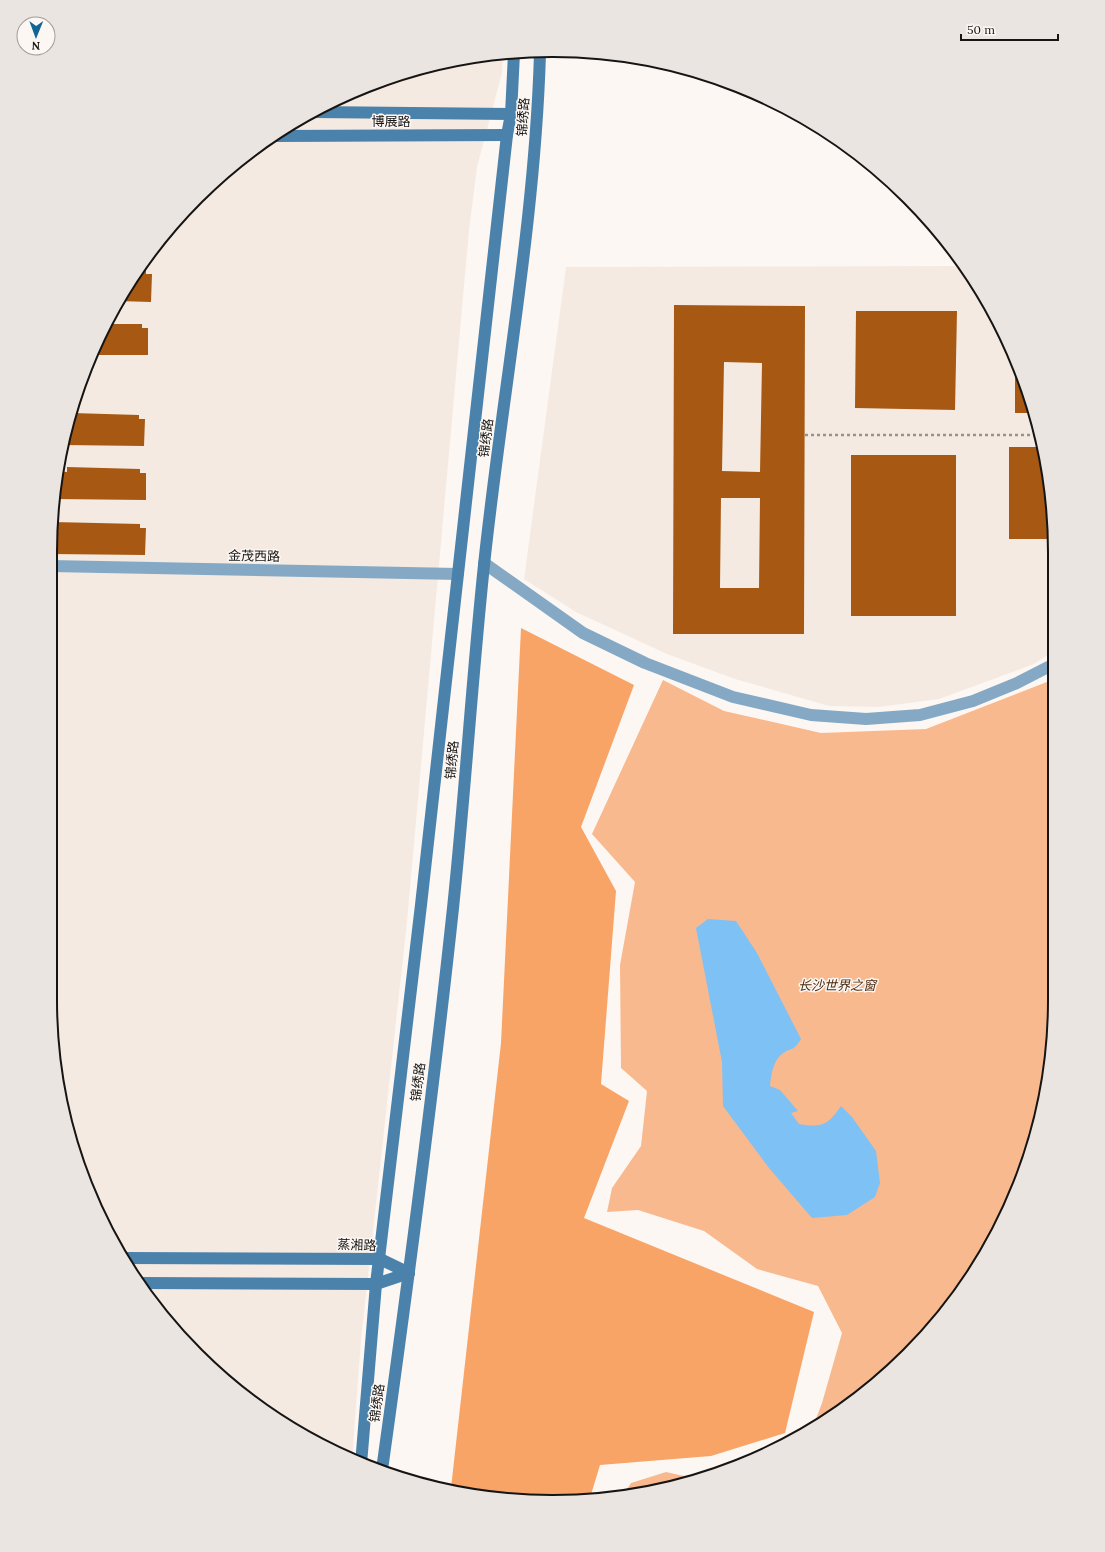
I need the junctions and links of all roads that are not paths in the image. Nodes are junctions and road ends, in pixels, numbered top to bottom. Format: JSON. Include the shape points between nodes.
{"nodes":[{"id":1,"x":540,"y":57,"type":"edge"},
{"id":2,"x":514,"y":59,"type":"edge"},
{"id":3,"x":325,"y":112,"type":"edge"},
{"id":4,"x":511,"y":114,"type":"junction"},
{"id":5,"x":507,"y":135,"type":"junction"},
{"id":6,"x":285,"y":136,"type":"edge"},
{"id":7,"x":484,"y":563,"type":"junction"},
{"id":8,"x":57,"y":566,"type":"edge"},
{"id":9,"x":458,"y":574,"type":"junction"},
{"id":10,"x":1048,"y":667,"type":"edge"},
{"id":11,"x":130,"y":1258,"type":"edge"},
{"id":12,"x":380,"y":1259,"type":"junction"},
{"id":13,"x":410,"y":1273,"type":"junction"},
{"id":14,"x":147,"y":1283,"type":"edge"},
{"id":15,"x":376,"y":1284,"type":"junction"},
{"id":16,"x":362,"y":1456,"type":"edge"},
{"id":17,"x":383,"y":1465,"type":"edge"}],
"edges":[{"from":1,"to":7,"type":"main road","name":"锦绣路","via":[[532,190]]},
{"from":2,"to":4,"type":"main road","name":"锦绣路"},
{"from":3,"to":4,"type":"main road","name":"博展路"},
{"from":4,"to":5,"type":"main road","name":"锦绣路"},
{"from":5,"to":6,"type":"main road","name":"博展路"},
{"from":5,"to":9,"type":"main road","name":"锦绣路"},
{"from":7,"to":10,"type":"street","via":[[583,633],[645,664],[733,697],[811,715],[866,719],[920,715],[973,701]]},
{"from":7,"to":13,"type":"main road","name":"锦绣路","via":[[453,908]]},
{"from":8,"to":9,"type":"street","name":"金茂西路"},
{"from":9,"to":12,"type":"main road","name":"锦绣路"},
{"from":11,"to":12,"type":"main road","name":"蒸湘路"},
{"from":12,"to":13,"type":"main road","name":"蒸湘路"},
{"from":12,"to":15,"type":"main road","name":"锦绣路"},
{"from":13,"to":15,"type":"main road"},
{"from":13,"to":17,"type":"main road","name":"锦绣路"},
{"from":14,"to":15,"type":"main road"},
{"from":15,"to":16,"type":"main road","name":"锦绣路"}]}
